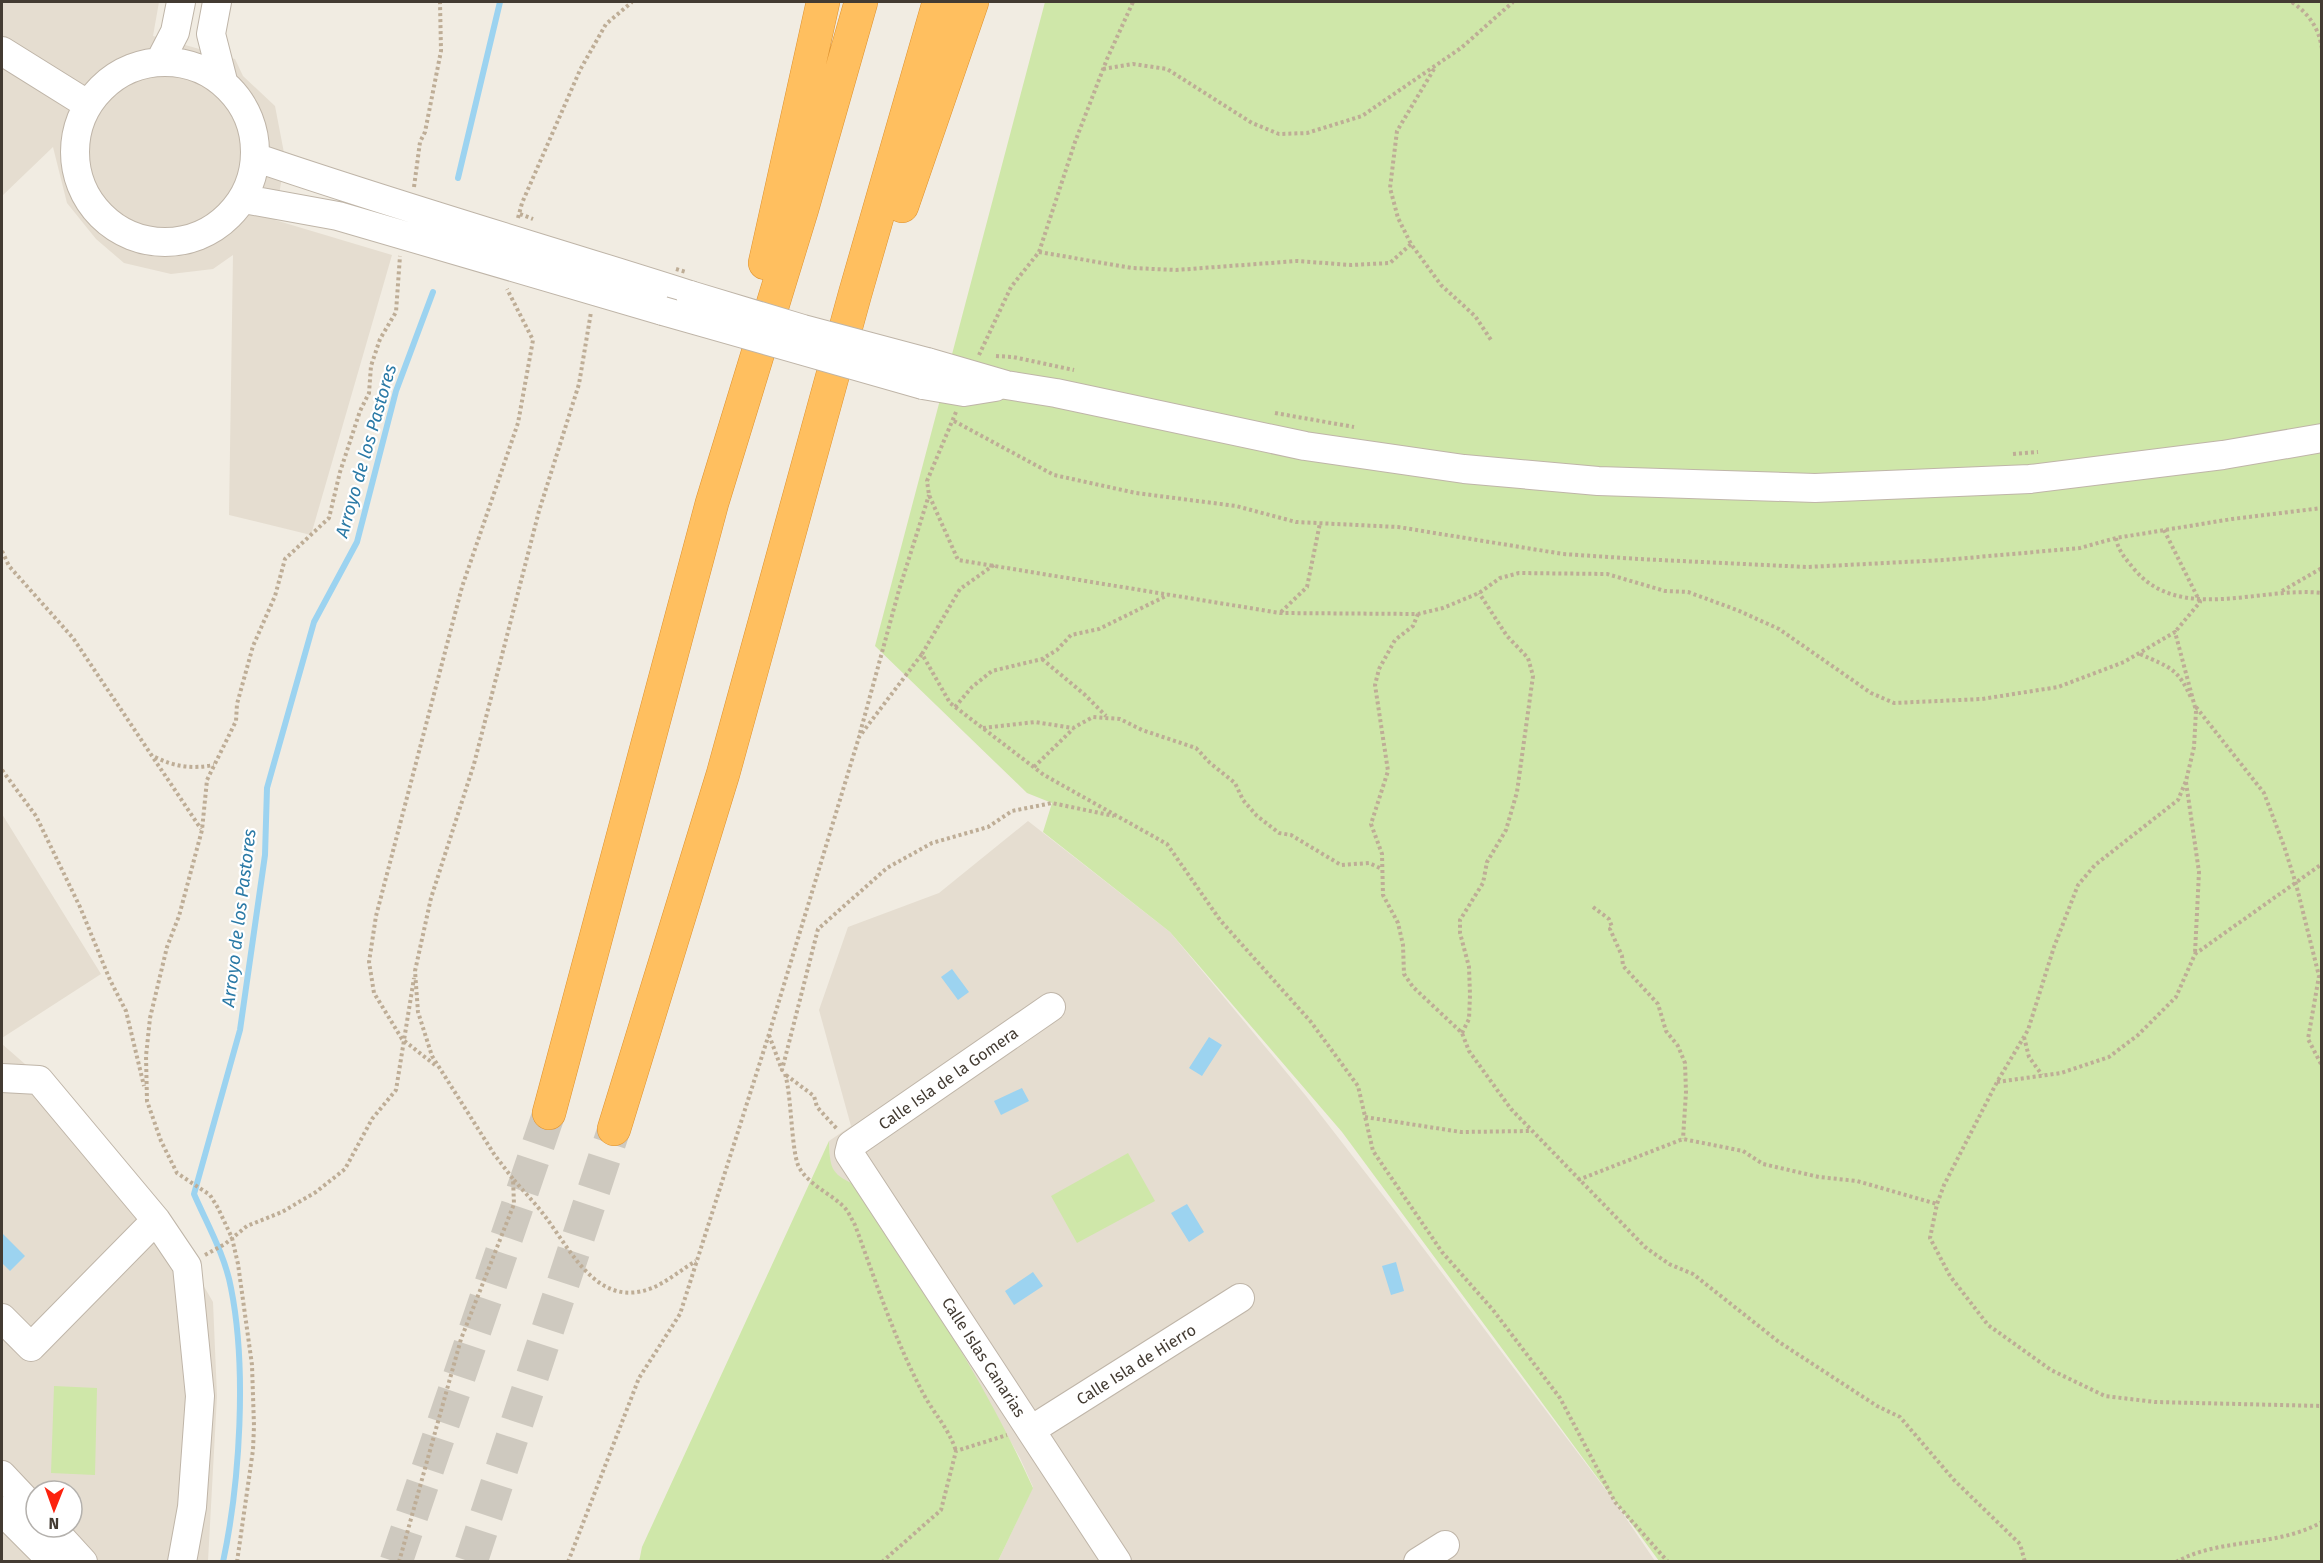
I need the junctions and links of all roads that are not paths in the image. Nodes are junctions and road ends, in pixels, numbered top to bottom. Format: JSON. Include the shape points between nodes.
{"nodes":[{"id":1,"x":181,"y":2,"type":"edge"},
{"id":2,"x":217,"y":2,"type":"edge"},
{"id":3,"x":823,"y":2,"type":"edge"},
{"id":4,"x":861,"y":2,"type":"edge"},
{"id":5,"x":939,"y":2,"type":"edge"},
{"id":6,"x":972,"y":2,"type":"edge"},
{"id":7,"x":2,"y":51,"type":"edge"},
{"id":8,"x":160,"y":61,"type":"junction"},
{"id":9,"x":223,"y":81,"type":"junction"},
{"id":10,"x":87,"y":104,"type":"junction"},
{"id":11,"x":257,"y":158,"type":"junction"},
{"id":12,"x":244,"y":199,"type":"junction"},
{"id":13,"x":925,"y":374,"type":"junction"},
{"id":14,"x":2322,"y":438,"type":"edge"},
{"id":15,"x":712,"y":503,"type":"junction"},
{"id":16,"x":723,"y":774,"type":"junction"},
{"id":17,"x":1051,"y":1007,"type":"dead end"},
{"id":18,"x":2,"y":1078,"type":"edge"},
{"id":19,"x":549,"y":1113,"type":"tunnel mouth"},
{"id":20,"x":614,"y":1129,"type":"tunnel mouth"},
{"id":21,"x":849,"y":1153,"type":"joint"},
{"id":22,"x":156,"y":1220,"type":"junction"},
{"id":23,"x":1240,"y":1298,"type":"dead end"},
{"id":24,"x":2,"y":1318,"type":"edge"},
{"id":25,"x":1032,"y":1430,"type":"junction"},
{"id":26,"x":2,"y":1475,"type":"edge"},
{"id":27,"x":24,"y":1499,"type":"edge"},
{"id":28,"x":2,"y":1511,"type":"edge"},
{"id":29,"x":62,"y":1539,"type":"edge"},
{"id":30,"x":1446,"y":1545,"type":"dead end"},
{"id":31,"x":53,"y":1562,"type":"edge"},
{"id":32,"x":83,"y":1562,"type":"edge"},
{"id":33,"x":182,"y":1562,"type":"edge"},
{"id":34,"x":1117,"y":1562,"type":"edge"},
{"id":35,"x":1418,"y":1562,"type":"edge"}],
"edges":[{"from":1,"to":8,"type":"street","via":[[175,32]]},
{"from":2,"to":9,"type":"street","via":[[211,34]]},
{"from":3,"to":15,"type":"highway"},
{"from":4,"to":15,"type":"highway"},
{"from":5,"to":16,"type":"highway"},
{"from":6,"to":16,"type":"highway","via":[[889,244],[768,656]]},
{"from":7,"to":10,"type":"street"},
{"from":8,"to":9,"type":"street","via":[[194,65]]},
{"from":8,"to":10,"type":"street","via":[[132,67],[107,82]]},
{"from":9,"to":11,"type":"street","via":[[250,115]]},
{"from":10,"to":12,"type":"street","via":[[77,131],[74,159],[81,187],[96,212],[118,230],[145,241],[183,241],[201,236],[226,221]]},
{"from":11,"to":12,"type":"street"},
{"from":11,"to":13,"type":"street","bridge":true,"via":[[803,329]]},
{"from":12,"to":13,"type":"street","bridge":true,"via":[[338,216],[663,311]]},
{"from":13,"to":14,"type":"street","via":[[1056,393],[1390,460],[1598,481],[1815,488],[2030,479],[2223,455]]},
{"from":15,"to":19,"type":"highway"},
{"from":16,"to":20,"type":"highway"},
{"from":17,"to":21,"type":"street","name":"Calle Isla de la Gomera","via":[[851,1145]]},
{"from":18,"to":22,"type":"street","via":[[39,1080]]},
{"from":21,"to":25,"type":"street","name":"Calle Islas Canarias"},
{"from":22,"to":24,"type":"street","via":[[31,1347]]},
{"from":22,"to":33,"type":"street","via":[[188,1266],[200,1396],[192,1508]]},
{"from":23,"to":25,"type":"street","name":"Calle Isla de Hierro"},
{"from":25,"to":34,"type":"street","name":"Calle Islas Canarias"},
{"from":26,"to":27,"type":"street"},
{"from":28,"to":31,"type":"street"},
{"from":29,"to":32,"type":"street"},
{"from":30,"to":35,"type":"street"}]}
